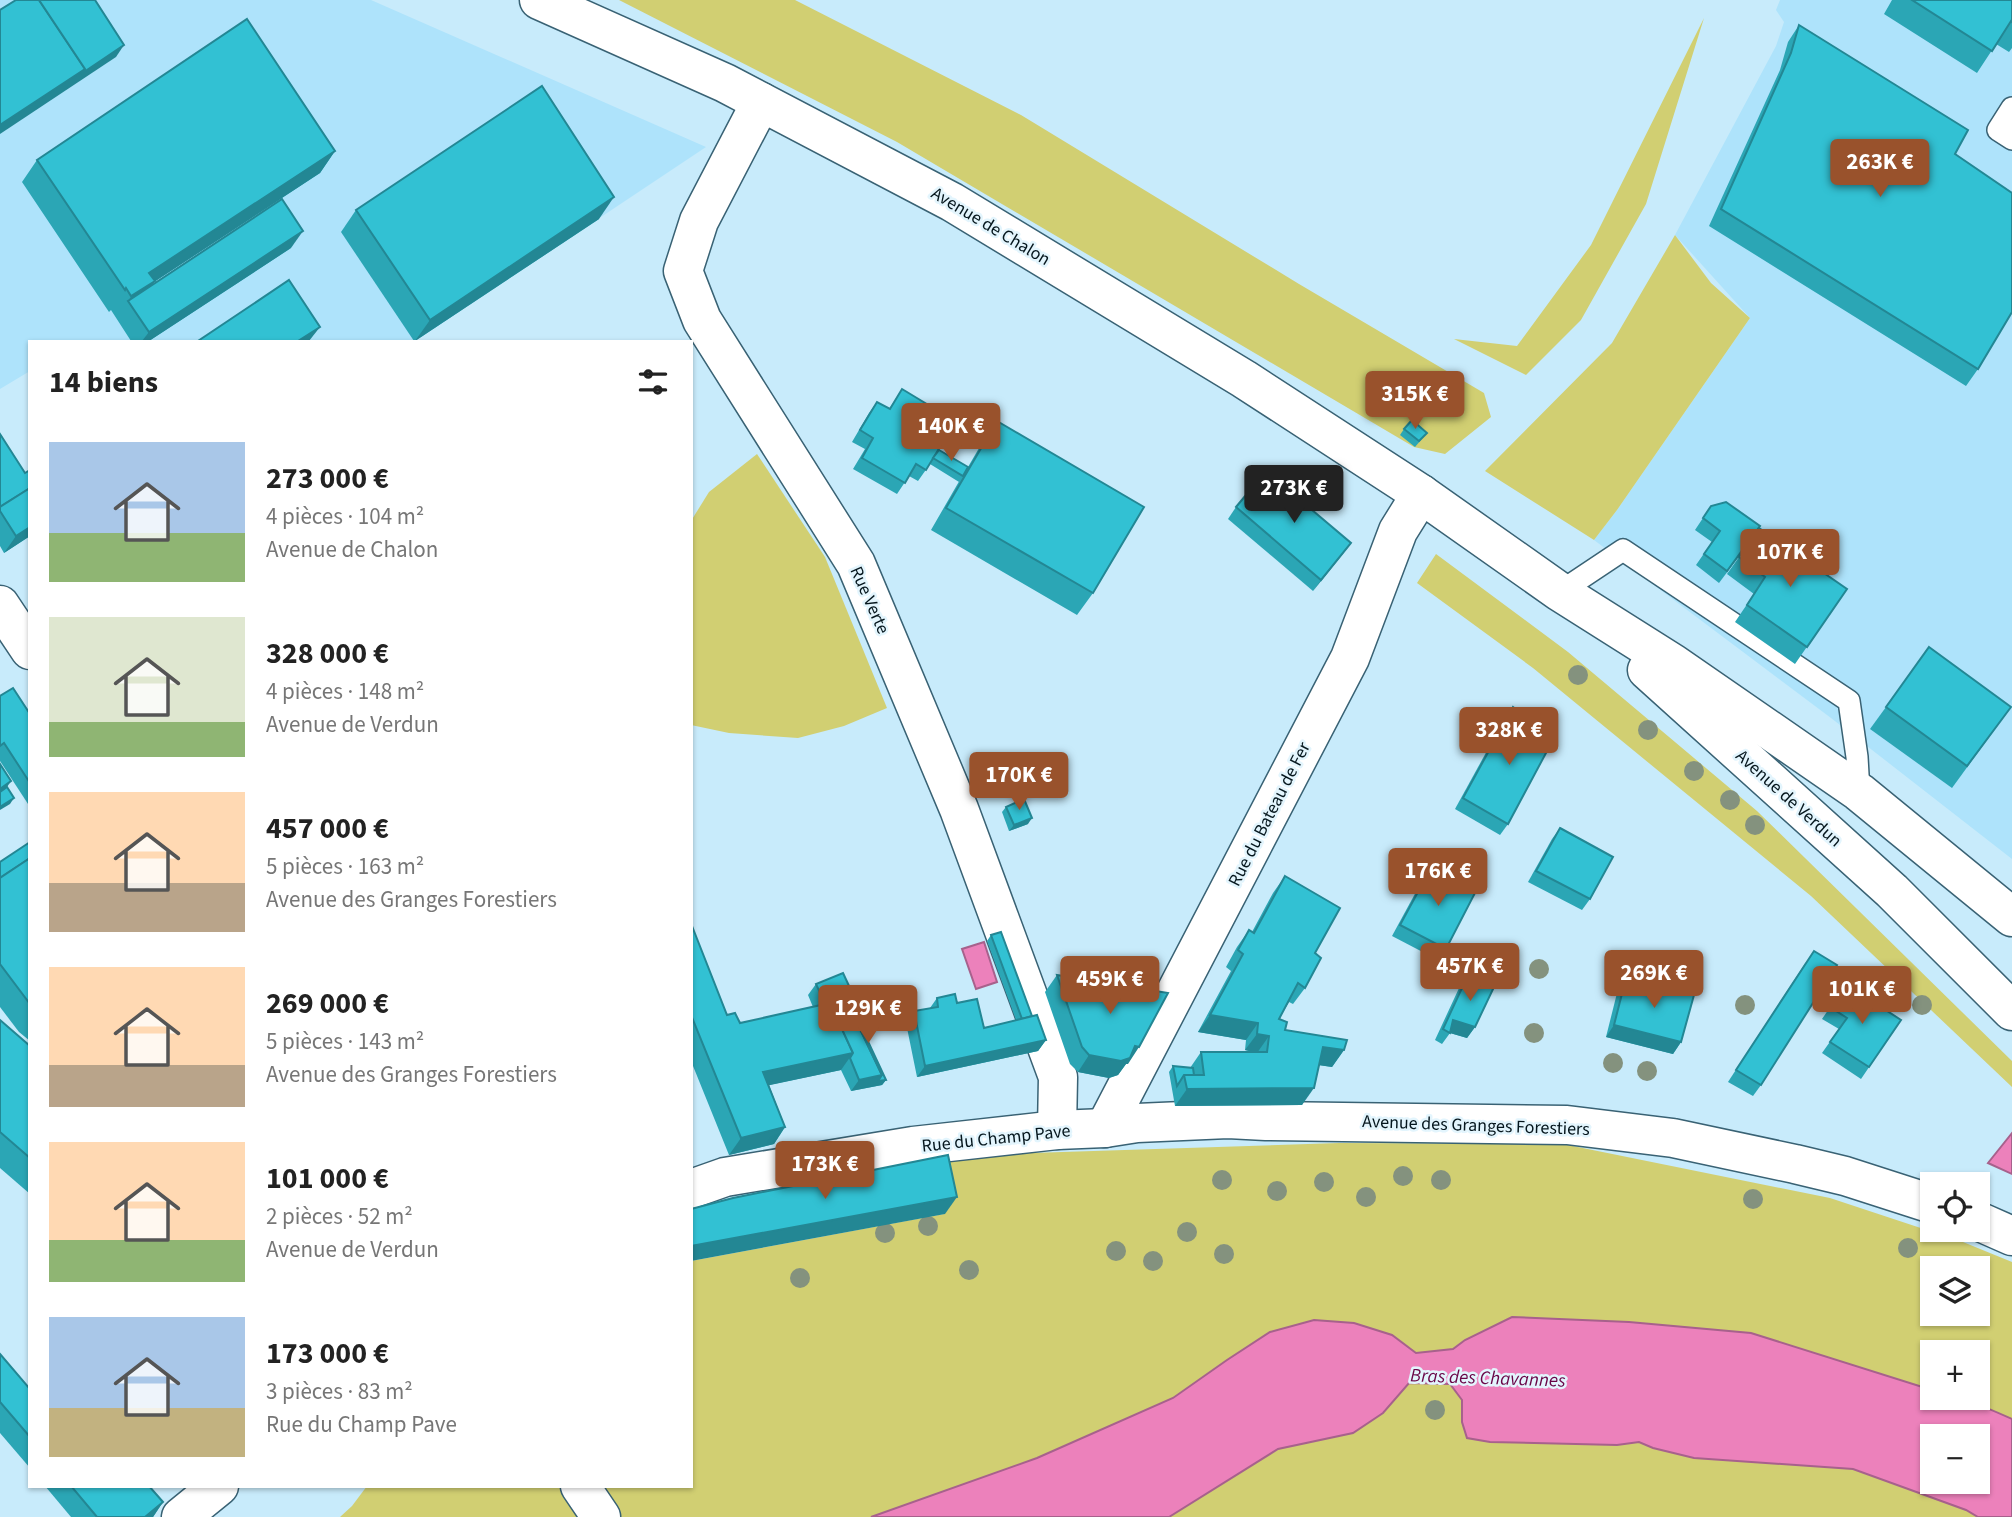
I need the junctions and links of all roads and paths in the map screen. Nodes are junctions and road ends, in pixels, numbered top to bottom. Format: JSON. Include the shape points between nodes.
{"nodes":[{"id":1,"x":539,"y":0,"type":"edge"},
{"id":2,"x":761,"y":102,"type":"junction"},
{"id":3,"x":2012,"y":108,"type":"edge"},
{"id":4,"x":2012,"y":139,"type":"edge"},
{"id":5,"x":1421,"y":494,"type":"junction"},
{"id":6,"x":1560,"y":592,"type":"junction"},
{"id":7,"x":0,"y":605,"type":"edge"},
{"id":8,"x":28,"y":647,"type":"edge"},
{"id":9,"x":1859,"y":792,"type":"junction"},
{"id":10,"x":2012,"y":917,"type":"edge"},
{"id":11,"x":2012,"y":1011,"type":"edge"},
{"id":12,"x":1121,"y":1126,"type":"junction"},
{"id":13,"x":1057,"y":1130,"type":"junction"},
{"id":14,"x":693,"y":1188,"type":"edge"},
{"id":15,"x":1920,"y":1200,"type":"edge"},
{"id":16,"x":1990,"y":1226,"type":"edge"},
{"id":17,"x":2012,"y":1236,"type":"edge"},
{"id":18,"x":217,"y":1488,"type":"edge"},
{"id":19,"x":581,"y":1488,"type":"edge"},
{"id":20,"x":181,"y":1517,"type":"edge"},
{"id":21,"x":601,"y":1517,"type":"edge"}],
"edges":[{"from":1,"to":2,"type":"street","name":"Avenue de Chalon"},
{"from":2,"to":5,"type":"street","name":"Avenue de Chalon","via":[[953,202],[1244,379]]},
{"from":2,"to":13,"type":"street","name":"Rue Verte","via":[[699,222],[683,271],[702,320],[856,564],[959,809],[1058,1077]]},
{"from":3,"to":4,"type":"lane","via":[[1998,130]]},
{"from":5,"to":6,"type":"street","name":"Avenue de Verdun"},
{"from":5,"to":12,"type":"street","name":"Rue du Bateau de Fer","via":[[1398,531],[1350,658]]},
{"from":6,"to":9,"type":"street","name":"Avenue de Verdun","via":[[1674,664]]},
{"from":6,"to":9,"type":"lane","via":[[1623,550],[1849,702]]},
{"from":6,"to":11,"type":"street","name":"Avenue de Verdun","via":[[1882,882]]},
{"from":7,"to":8,"type":"street"},
{"from":9,"to":10,"type":"street","name":"Avenue de Verdun"},
{"from":12,"to":13,"type":"street","name":"Rue du Champ Pave"},
{"from":12,"to":15,"type":"street","name":"Avenue des Granges Forestiers","via":[[1228,1119],[1567,1125],[1674,1138],[1845,1176]]},
{"from":13,"to":14,"type":"street","name":"Rue du Champ Pave","via":[[913,1146],[725,1177]]},
{"from":16,"to":17,"type":"street"},
{"from":18,"to":20,"type":"street"},
{"from":19,"to":21,"type":"street"}]}
